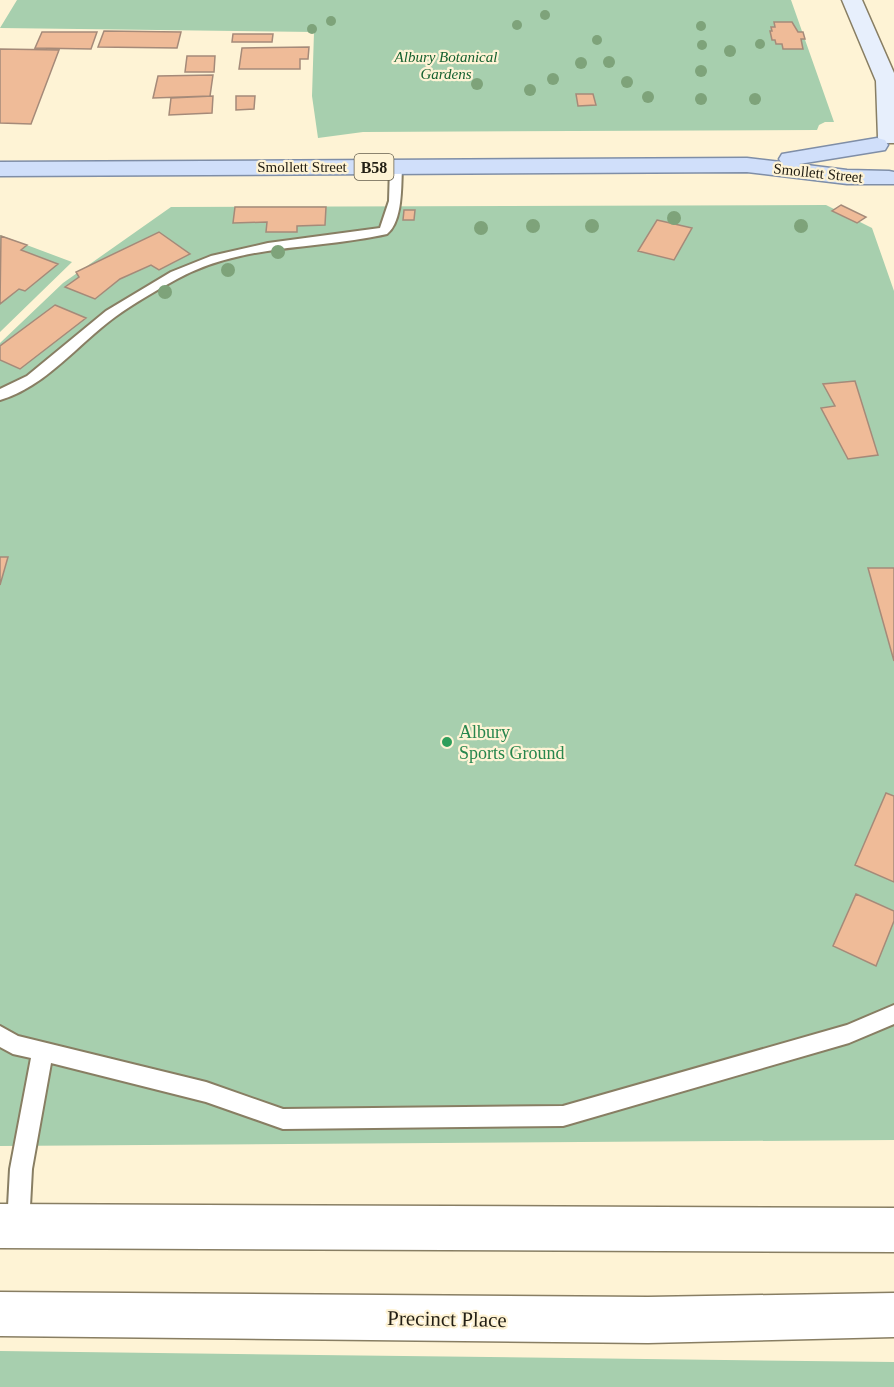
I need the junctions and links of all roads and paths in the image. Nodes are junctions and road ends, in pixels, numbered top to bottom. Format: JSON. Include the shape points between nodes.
{"nodes":[{"id":1,"x":852,"y":0,"type":"edge"},
{"id":2,"x":890,"y":85,"type":"edge"},
{"id":3,"x":887,"y":140,"type":"edge"},
{"id":4,"x":747,"y":165,"type":"junction"},
{"id":5,"x":396,"y":167,"type":"junction"},
{"id":6,"x":0,"y":169,"type":"edge"},
{"id":7,"x":891,"y":180,"type":"edge"},
{"id":8,"x":0,"y":395,"type":"edge"},
{"id":9,"x":894,"y":1014,"type":"edge"},
{"id":10,"x":0,"y":1035,"type":"edge"},
{"id":11,"x":43,"y":1050,"type":"junction"},
{"id":12,"x":9,"y":1226,"type":"edge"},
{"id":13,"x":894,"y":1230,"type":"edge"},
{"id":14,"x":0,"y":1314,"type":"edge"},
{"id":15,"x":894,"y":1315,"type":"edge"}],
"edges":[{"from":1,"to":2,"type":"street"},
{"from":2,"to":3,"type":"street"},
{"from":3,"to":4,"type":"main road","name":"Smollett Street","number":"B58"},
{"from":3,"to":7,"type":"main road","number":"B58","via":[[872,153],[879,171]]},
{"from":4,"to":5,"type":"main road","name":"Smollett Street","number":"B58"},
{"from":4,"to":7,"type":"main road","name":"Smollett Street","number":"B58"},
{"from":5,"to":6,"type":"main road","name":"Smollett Street","number":"B58"},
{"from":5,"to":8,"type":"lane","via":[[395,201],[386,229],[268,247],[215,259],[176,274],[111,314],[32,379]]},
{"from":9,"to":11,"type":"lane","via":[[849,1034],[562,1116],[283,1119],[206,1092]]},
{"from":10,"to":11,"type":"lane","via":[[12,1044]]},
{"from":11,"to":12,"type":"lane"},
{"from":12,"to":13,"type":"street"},
{"from":14,"to":15,"type":"street","name":"Precinct Place","via":[[648,1320]]}]}
